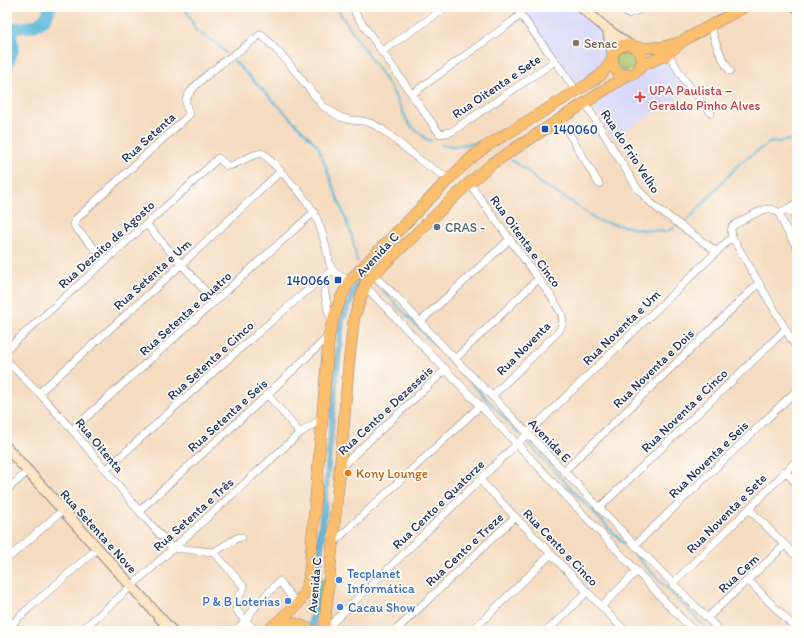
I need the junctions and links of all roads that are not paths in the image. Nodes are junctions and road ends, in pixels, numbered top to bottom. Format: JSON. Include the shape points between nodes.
{"nodes":[{"id":1,"x":356,"y":7,"type":"edge"},
{"id":2,"x":447,"y":7,"type":"edge"},
{"id":3,"x":515,"y":7,"type":"edge"},
{"id":4,"x":581,"y":7,"type":"edge"},
{"id":5,"x":646,"y":7,"type":"edge"},
{"id":6,"x":744,"y":7,"type":"edge"},
{"id":7,"x":628,"y":14,"type":"dead end"},
{"id":8,"x":521,"y":15,"type":"junction"},
{"id":9,"x":710,"y":25,"type":"junction"},
{"id":10,"x":608,"y":30,"type":"junction"},
{"id":11,"x":684,"y":40,"type":"junction"},
{"id":12,"x":632,"y":46,"type":"junction"},
{"id":13,"x":381,"y":52,"type":"junction"},
{"id":14,"x":668,"y":53,"type":"junction"},
{"id":15,"x":613,"y":57,"type":"junction"},
{"id":16,"x":555,"y":61,"type":"junction"},
{"id":17,"x":641,"y":66,"type":"junction"},
{"id":18,"x":730,"y":71,"type":"dead end"},
{"id":19,"x":629,"y":74,"type":"junction"},
{"id":20,"x":577,"y":92,"type":"junction"},
{"id":21,"x":412,"y":94,"type":"junction"},
{"id":22,"x":585,"y":103,"type":"junction"},
{"id":23,"x":711,"y":113,"type":"dead end"},
{"id":24,"x":561,"y":120,"type":"junction"},
{"id":25,"x":280,"y":172,"type":"junction"},
{"id":26,"x":449,"y":179,"type":"junction"},
{"id":27,"x":469,"y":183,"type":"junction"},
{"id":28,"x":599,"y":184,"type":"dead end"},
{"id":29,"x":437,"y":192,"type":"junction"},
{"id":30,"x":448,"y":203,"type":"junction"},
{"id":31,"x":797,"y":203,"type":"edge"},
{"id":32,"x":787,"y":209,"type":"junction"},
{"id":33,"x":314,"y":212,"type":"junction"},
{"id":34,"x":779,"y":213,"type":"junction"},
{"id":35,"x":797,"y":218,"type":"edge"},
{"id":36,"x":146,"y":224,"type":"junction"},
{"id":37,"x":732,"y":237,"type":"junction"},
{"id":38,"x":510,"y":239,"type":"junction"},
{"id":39,"x":797,"y":248,"type":"edge"},
{"id":40,"x":717,"y":252,"type":"junction"},
{"id":41,"x":105,"y":260,"type":"junction"},
{"id":42,"x":182,"y":264,"type":"junction"},
{"id":43,"x":364,"y":265,"type":"junction"},
{"id":44,"x":332,"y":270,"type":"junction"},
{"id":45,"x":373,"y":275,"type":"junction"},
{"id":46,"x":322,"y":278,"type":"junction"},
{"id":47,"x":538,"y":279,"type":"junction"},
{"id":48,"x":350,"y":280,"type":"junction"},
{"id":49,"x":759,"y":283,"type":"junction"},
{"id":50,"x":365,"y":286,"type":"junction"},
{"id":51,"x":215,"y":302,"type":"junction"},
{"id":52,"x":561,"y":314,"type":"joint"},
{"id":53,"x":420,"y":322,"type":"junction"},
{"id":54,"x":332,"y":323,"type":"junction"},
{"id":55,"x":785,"y":330,"type":"junction"},
{"id":56,"x":329,"y":336,"type":"junction"},
{"id":57,"x":7,"y":349,"type":"edge"},
{"id":58,"x":797,"y":349,"type":"edge"},
{"id":59,"x":455,"y":359,"type":"junction"},
{"id":60,"x":7,"y":360,"type":"edge"},
{"id":61,"x":446,"y":369,"type":"junction"},
{"id":62,"x":797,"y":390,"type":"edge"},
{"id":63,"x":39,"y":393,"type":"junction"},
{"id":64,"x":268,"y":395,"type":"junction"},
{"id":65,"x":492,"y":396,"type":"junction"},
{"id":66,"x":480,"y":406,"type":"junction"},
{"id":67,"x":323,"y":418,"type":"junction"},
{"id":68,"x":72,"y":430,"type":"junction"},
{"id":69,"x":300,"y":433,"type":"junction"},
{"id":70,"x":527,"y":434,"type":"junction"},
{"id":71,"x":517,"y":444,"type":"junction"},
{"id":72,"x":7,"y":448,"type":"edge"},
{"id":73,"x":797,"y":460,"type":"edge"},
{"id":74,"x":340,"y":468,"type":"junction"},
{"id":75,"x":106,"y":470,"type":"junction"},
{"id":76,"x":28,"y":471,"type":"junction"},
{"id":77,"x":564,"y":471,"type":"junction"},
{"id":78,"x":785,"y":471,"type":"junction"},
{"id":79,"x":480,"y":480,"type":"junction"},
{"id":80,"x":797,"y":484,"type":"edge"},
{"id":81,"x":7,"y":490,"type":"edge"},
{"id":82,"x":599,"y":508,"type":"junction"},
{"id":83,"x":749,"y":509,"type":"junction"},
{"id":84,"x":63,"y":510,"type":"junction"},
{"id":85,"x":139,"y":511,"type":"junction"},
{"id":86,"x":515,"y":517,"type":"junction"},
{"id":87,"x":242,"y":537,"type":"dead end"},
{"id":88,"x":332,"y":544,"type":"junction"},
{"id":89,"x":785,"y":545,"type":"junction"},
{"id":90,"x":635,"y":546,"type":"junction"},
{"id":91,"x":98,"y":548,"type":"junction"},
{"id":92,"x":172,"y":548,"type":"junction"},
{"id":93,"x":214,"y":552,"type":"junction"},
{"id":94,"x":551,"y":554,"type":"junction"},
{"id":95,"x":797,"y":557,"type":"edge"},
{"id":96,"x":7,"y":559,"type":"edge"},
{"id":97,"x":636,"y":571,"type":"junction"},
{"id":98,"x":748,"y":580,"type":"junction"},
{"id":99,"x":672,"y":584,"type":"junction"},
{"id":100,"x":132,"y":586,"type":"junction"},
{"id":101,"x":587,"y":592,"type":"junction"},
{"id":102,"x":602,"y":606,"type":"junction"},
{"id":103,"x":294,"y":608,"type":"junction"},
{"id":104,"x":707,"y":618,"type":"junction"},
{"id":105,"x":245,"y":621,"type":"junction"},
{"id":106,"x":278,"y":622,"type":"junction"},
{"id":107,"x":7,"y":629,"type":"edge"},
{"id":108,"x":166,"y":629,"type":"edge"},
{"id":109,"x":309,"y":629,"type":"edge"},
{"id":110,"x":623,"y":630,"type":"edge"},
{"id":111,"x":797,"y":630,"type":"edge"},
{"id":112,"x":81,"y":631,"type":"edge"},
{"id":113,"x":235,"y":631,"type":"edge"},
{"id":114,"x":257,"y":631,"type":"edge"},
{"id":115,"x":267,"y":631,"type":"edge"},
{"id":116,"x":324,"y":631,"type":"edge"},
{"id":117,"x":395,"y":631,"type":"edge"},
{"id":118,"x":472,"y":631,"type":"edge"},
{"id":119,"x":547,"y":631,"type":"edge"},
{"id":120,"x":694,"y":631,"type":"edge"},
{"id":121,"x":720,"y":631,"type":"edge"}],
"edges":[{"from":1,"to":13,"type":"street","via":[[355,13]]},
{"from":2,"to":13,"type":"street"},
{"from":3,"to":8,"type":"street"},
{"from":4,"to":10,"type":"street"},
{"from":5,"to":7,"type":"street"},
{"from":6,"to":9,"type":"main road"},
{"from":8,"to":16,"type":"street"},
{"from":8,"to":21,"type":"street"},
{"from":9,"to":11,"type":"main road"},
{"from":9,"to":18,"type":"street","via":[[718,50]]},
{"from":10,"to":12,"type":"street"},
{"from":10,"to":15,"type":"street"},
{"from":11,"to":12,"type":"main road","via":[[652,49]]},
{"from":11,"to":14,"type":"main road"},
{"from":12,"to":15,"type":"main road","via":[[620,48]]},
{"from":12,"to":17,"type":"main road","via":[[642,57]]},
{"from":13,"to":21,"type":"street"},
{"from":14,"to":17,"type":"main road"},
{"from":14,"to":23,"type":"street","via":[[683,78]]},
{"from":15,"to":19,"type":"main road","via":[[618,72]]},
{"from":15,"to":20,"type":"main road","name":"Avenida C","via":[[604,71]]},
{"from":16,"to":20,"type":"street"},
{"from":16,"to":21,"type":"street","name":"Rua Oitenta e Sete","via":[[446,133],[440,134]]},
{"from":17,"to":19,"type":"main road"},
{"from":19,"to":22,"type":"main road","name":"Avenida C"},
{"from":20,"to":26,"type":"main road","name":"Avenida C","via":[[485,147]]},
{"from":22,"to":24,"type":"main road","name":"Avenida C"},
{"from":22,"to":40,"type":"street","name":"Rua do Frio Velho","via":[[637,188],[671,219]]},
{"from":24,"to":27,"type":"main road","name":"Avenida C","via":[[493,163]]},
{"from":24,"to":28,"type":"street"},
{"from":25,"to":33,"type":"street"},
{"from":25,"to":36,"type":"street","name":"Rua Dezoito de Agosto","via":[[261,153],[229,166],[218,158]]},
{"from":25,"to":42,"type":"street","name":"Rua Setenta e Um"},
{"from":26,"to":29,"type":"main road","name":"Avenida C"},
{"from":26,"to":41,"type":"street","name":"Rua Setenta","via":[[373,124],[340,117],[324,106],[261,34],[198,83],[187,98],[190,114],[76,219],[75,227]]},
{"from":27,"to":30,"type":"main road","name":"Avenida C"},
{"from":27,"to":38,"type":"street","name":"Rua Oitenta e Cinco"},
{"from":29,"to":30,"type":"main road"},
{"from":29,"to":43,"type":"main road","name":"Avenida C"},
{"from":30,"to":45,"type":"main road","name":"Avenida C"},
{"from":31,"to":32,"type":"street"},
{"from":32,"to":34,"type":"street"},
{"from":32,"to":35,"type":"street"},
{"from":33,"to":44,"type":"street"},
{"from":33,"to":51,"type":"street","name":"Rua Setenta e Quatro"},
{"from":34,"to":37,"type":"street","name":"Rua Noventa e Um","via":[[768,209],[743,220],[732,227]]},
{"from":34,"to":39,"type":"street"},
{"from":36,"to":41,"type":"street","name":"Rua Dezoito de Agosto"},
{"from":36,"to":42,"type":"street"},
{"from":37,"to":40,"type":"street","name":"Rua Noventa e Um"},
{"from":37,"to":49,"type":"street"},
{"from":38,"to":47,"type":"street","name":"Rua Oitenta e Cinco"},
{"from":38,"to":53,"type":"street"},
{"from":40,"to":70,"type":"street","name":"Rua Noventa e Um"},
{"from":41,"to":57,"type":"street","name":"Rua Dezoito de Agosto"},
{"from":42,"to":51,"type":"street"},
{"from":42,"to":63,"type":"street","name":"Rua Setenta e Um"},
{"from":43,"to":45,"type":"street","name":"Avenida E"},
{"from":43,"to":48,"type":"main road","name":"Avenida C"},
{"from":44,"to":46,"type":"street","name":"Rua Setenta e Cinco"},
{"from":44,"to":48,"type":"street","via":[[342,278]]},
{"from":45,"to":50,"type":"main road","name":"Avenida C"},
{"from":45,"to":53,"type":"street","name":"Avenida E"},
{"from":46,"to":54,"type":"street"},
{"from":46,"to":75,"type":"street","name":"Rua Setenta e Cinco"},
{"from":47,"to":52,"type":"street","name":"Rua Oitenta e Cinco"},
{"from":47,"to":59,"type":"street"},
{"from":48,"to":54,"type":"main road","name":"Avenida C","via":[[339,301]]},
{"from":49,"to":55,"type":"street"},
{"from":49,"to":77,"type":"street","name":"Rua Noventa e Dois"},
{"from":50,"to":61,"type":"street","name":"Avenida E"},
{"from":50,"to":74,"type":"main road","name":"Avenida C","via":[[354,318],[348,361]]},
{"from":51,"to":68,"type":"street","name":"Rua Setenta e Quatro"},
{"from":52,"to":65,"type":"street","name":"Rua Noventa","via":[[563,321],[559,331]]},
{"from":53,"to":59,"type":"street","name":"Avenida E"},
{"from":54,"to":56,"type":"main road","name":"Avenida C"},
{"from":55,"to":58,"type":"street"},
{"from":55,"to":82,"type":"street","name":"Rua Noventa e Cinco"},
{"from":56,"to":64,"type":"street","name":"Rua Setenta e Seis"},
{"from":56,"to":67,"type":"main road","name":"Avenida C"},
{"from":59,"to":65,"type":"street","name":"Avenida E"},
{"from":60,"to":63,"type":"street","name":"Rua Oitenta"},
{"from":61,"to":66,"type":"street","name":"Avenida E"},
{"from":61,"to":74,"type":"street","name":"Rua Cento e Dezesseis"},
{"from":62,"to":90,"type":"street","name":"Rua Noventa e Seis"},
{"from":63,"to":68,"type":"street","name":"Rua Oitenta"},
{"from":64,"to":69,"type":"street"},
{"from":64,"to":85,"type":"street","name":"Rua Setenta e Seis"},
{"from":65,"to":70,"type":"street","name":"Avenida E"},
{"from":66,"to":71,"type":"street","name":"Avenida E"},
{"from":66,"to":88,"type":"street"},
{"from":67,"to":69,"type":"street","name":"Rua Setenta e Três"},
{"from":67,"to":103,"type":"main road","name":"Avenida C","via":[[309,579],[306,590]]},
{"from":68,"to":75,"type":"street","name":"Rua Oitenta"},
{"from":69,"to":92,"type":"street","name":"Rua Setenta e Três"},
{"from":70,"to":71,"type":"street","name":"Rua Noventa e Um"},
{"from":70,"to":77,"type":"street","name":"Avenida E"},
{"from":71,"to":79,"type":"street","name":"Rua Cento e Quatorze"},
{"from":71,"to":97,"type":"street","name":"Avenida E"},
{"from":72,"to":76,"type":"street","name":"Rua Setenta e Nove"},
{"from":73,"to":78,"type":"street","name":"Rua Noventa e Sete"},
{"from":74,"to":88,"type":"main road","name":"Avenida C"},
{"from":75,"to":85,"type":"street","name":"Rua Oitenta"},
{"from":76,"to":81,"type":"street"},
{"from":76,"to":84,"type":"street","name":"Rua Setenta e Nove"},
{"from":77,"to":82,"type":"street","name":"Avenida E"},
{"from":78,"to":80,"type":"street"},
{"from":78,"to":83,"type":"street","name":"Rua Noventa e Sete"},
{"from":79,"to":86,"type":"street","name":"Rua Cento e Cinco"},
{"from":79,"to":116,"type":"street","name":"Rua Cento e Quatorze"},
{"from":82,"to":90,"type":"street","name":"Avenida E"},
{"from":83,"to":89,"type":"street"},
{"from":83,"to":99,"type":"street","name":"Rua Noventa e Sete"},
{"from":84,"to":91,"type":"street","name":"Rua Setenta e Nove"},
{"from":84,"to":96,"type":"street"},
{"from":85,"to":92,"type":"street","name":"Rua Oitenta"},
{"from":86,"to":94,"type":"street","name":"Rua Cento e Cinco"},
{"from":86,"to":117,"type":"street","name":"Rua Cento e Treze"},
{"from":87,"to":93,"type":"street"},
{"from":88,"to":116,"type":"main road","name":"Avenida C"},
{"from":89,"to":95,"type":"street"},
{"from":89,"to":98,"type":"street","name":"Rua Cem"},
{"from":90,"to":99,"type":"street","name":"Avenida E"},
{"from":91,"to":100,"type":"street","name":"Rua Setenta e Nove"},
{"from":91,"to":107,"type":"street"},
{"from":92,"to":93,"type":"street"},
{"from":92,"to":100,"type":"street","name":"Rua Setenta e Três"},
{"from":93,"to":105,"type":"street","via":[[244,587],[236,609]]},
{"from":94,"to":101,"type":"street","name":"Rua Cento e Cinco"},
{"from":94,"to":118,"type":"street"},
{"from":97,"to":102,"type":"street"},
{"from":97,"to":120,"type":"street","name":"Avenida E"},
{"from":98,"to":104,"type":"street","name":"Rua Cem"},
{"from":98,"to":111,"type":"street"},
{"from":99,"to":104,"type":"street","name":"Avenida E"},
{"from":100,"to":108,"type":"street","name":"Rua Setenta e Nove"},
{"from":100,"to":112,"type":"street","name":"Rua Setenta e Três"},
{"from":101,"to":102,"type":"street","name":"Rua Cento e Cinco"},
{"from":101,"to":119,"type":"street"},
{"from":102,"to":110,"type":"street","name":"Rua Cento e Cinco"},
{"from":103,"to":105,"type":"street","via":[[280,581]]},
{"from":103,"to":106,"type":"main road"},
{"from":104,"to":121,"type":"street","name":"Avenida E"},
{"from":105,"to":113,"type":"street"},
{"from":105,"to":114,"type":"street"},
{"from":106,"to":109,"type":"main road","via":[[294,622]]},
{"from":106,"to":115,"type":"main road"}]}
